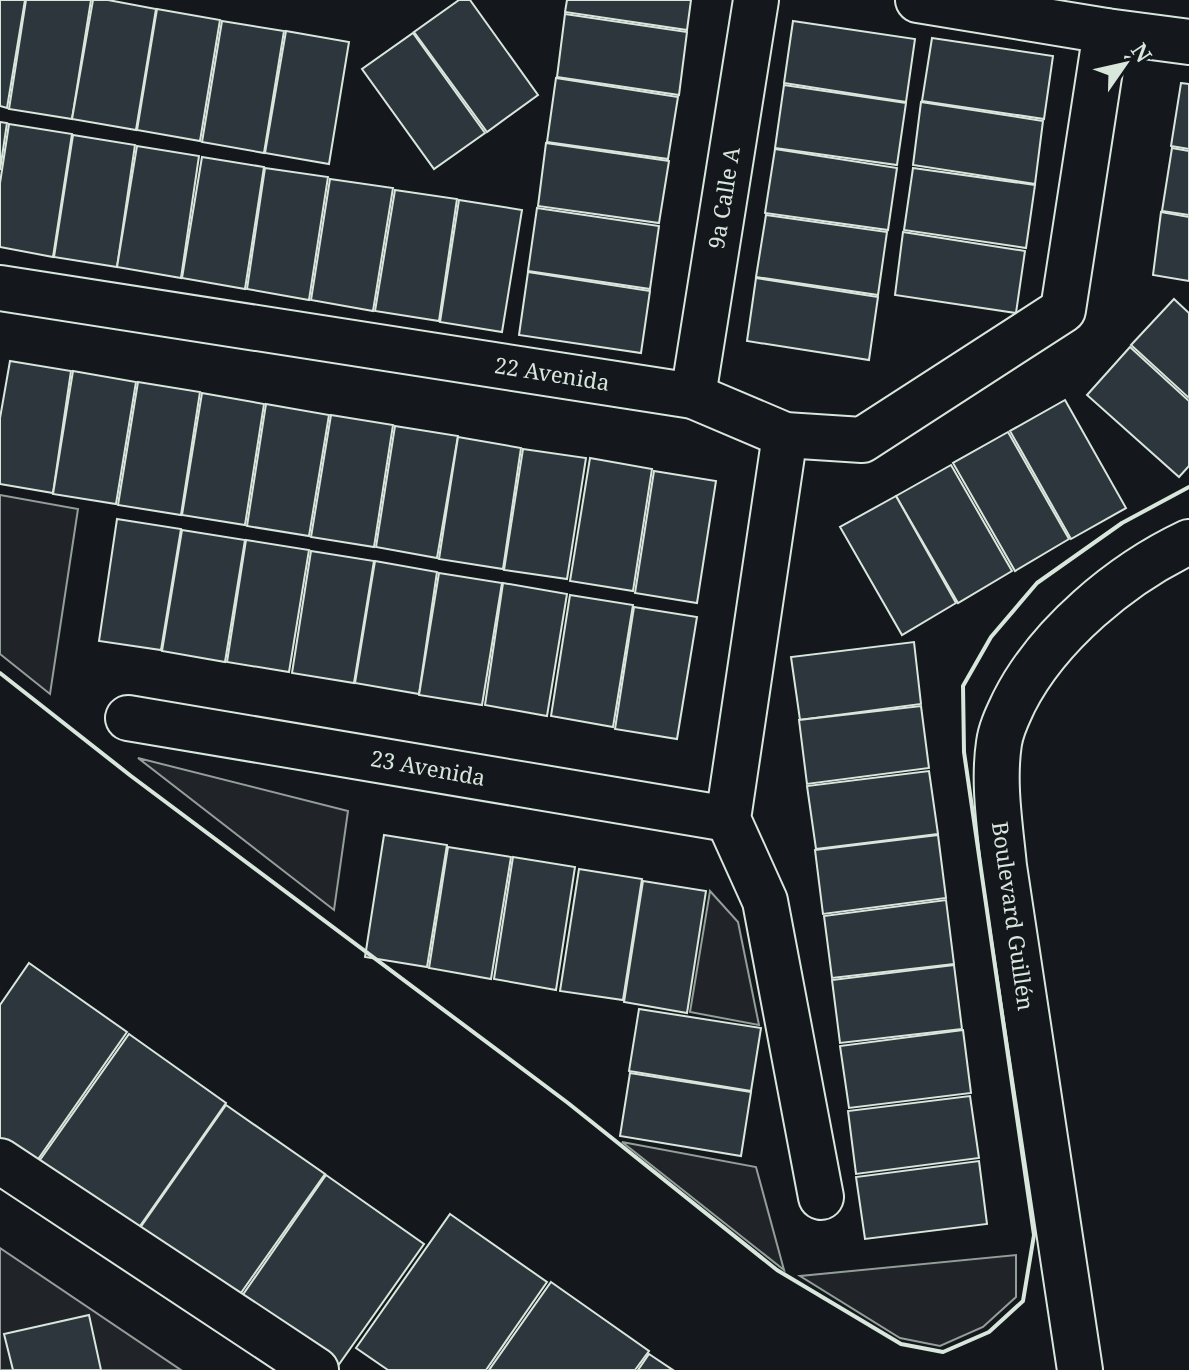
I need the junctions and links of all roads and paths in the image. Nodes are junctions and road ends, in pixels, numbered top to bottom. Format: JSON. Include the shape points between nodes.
{"nodes":[{"id":1,"x":756,"y":0,"type":"edge"},
{"id":2,"x":918,"y":0,"type":"edge"},
{"id":3,"x":1106,"y":31,"type":"junction"},
{"id":4,"x":1189,"y":42,"type":"edge"},
{"id":5,"x":0,"y":288,"type":"edge"},
{"id":6,"x":693,"y":396,"type":"junction"},
{"id":7,"x":785,"y":435,"type":"junction"},
{"id":8,"x":1189,"y":542,"type":"edge"},
{"id":9,"x":128,"y":718,"type":"dead end"},
{"id":10,"x":728,"y":819,"type":"junction"},
{"id":11,"x":0,"y":1161,"type":"edge"},
{"id":12,"x":821,"y":1197,"type":"dead end"},
{"id":13,"x":316,"y":1370,"type":"edge"},
{"id":14,"x":1080,"y":1370,"type":"edge"}],
"edges":[{"from":1,"to":6,"type":"street","name":"9a Calle A"},
{"from":2,"to":3,"type":"street"},
{"from":3,"to":4,"type":"street"},
{"from":3,"to":7,"type":"street","name":"22 Avenida","via":[[1063,310],[862,440]]},
{"from":5,"to":6,"type":"street","name":"22 Avenida"},
{"from":6,"to":7,"type":"street","name":"22 Avenida"},
{"from":7,"to":10,"type":"street"},
{"from":8,"to":14,"type":"street","name":"Boulevard Guillén","via":[[1133,575],[1046,652],[1022,686],[999,742],[997,792],[1004,866]]},
{"from":9,"to":10,"type":"street","name":"23 Avenida"},
{"from":10,"to":12,"type":"street","via":[[765,901]]},
{"from":11,"to":13,"type":"street"}]}
